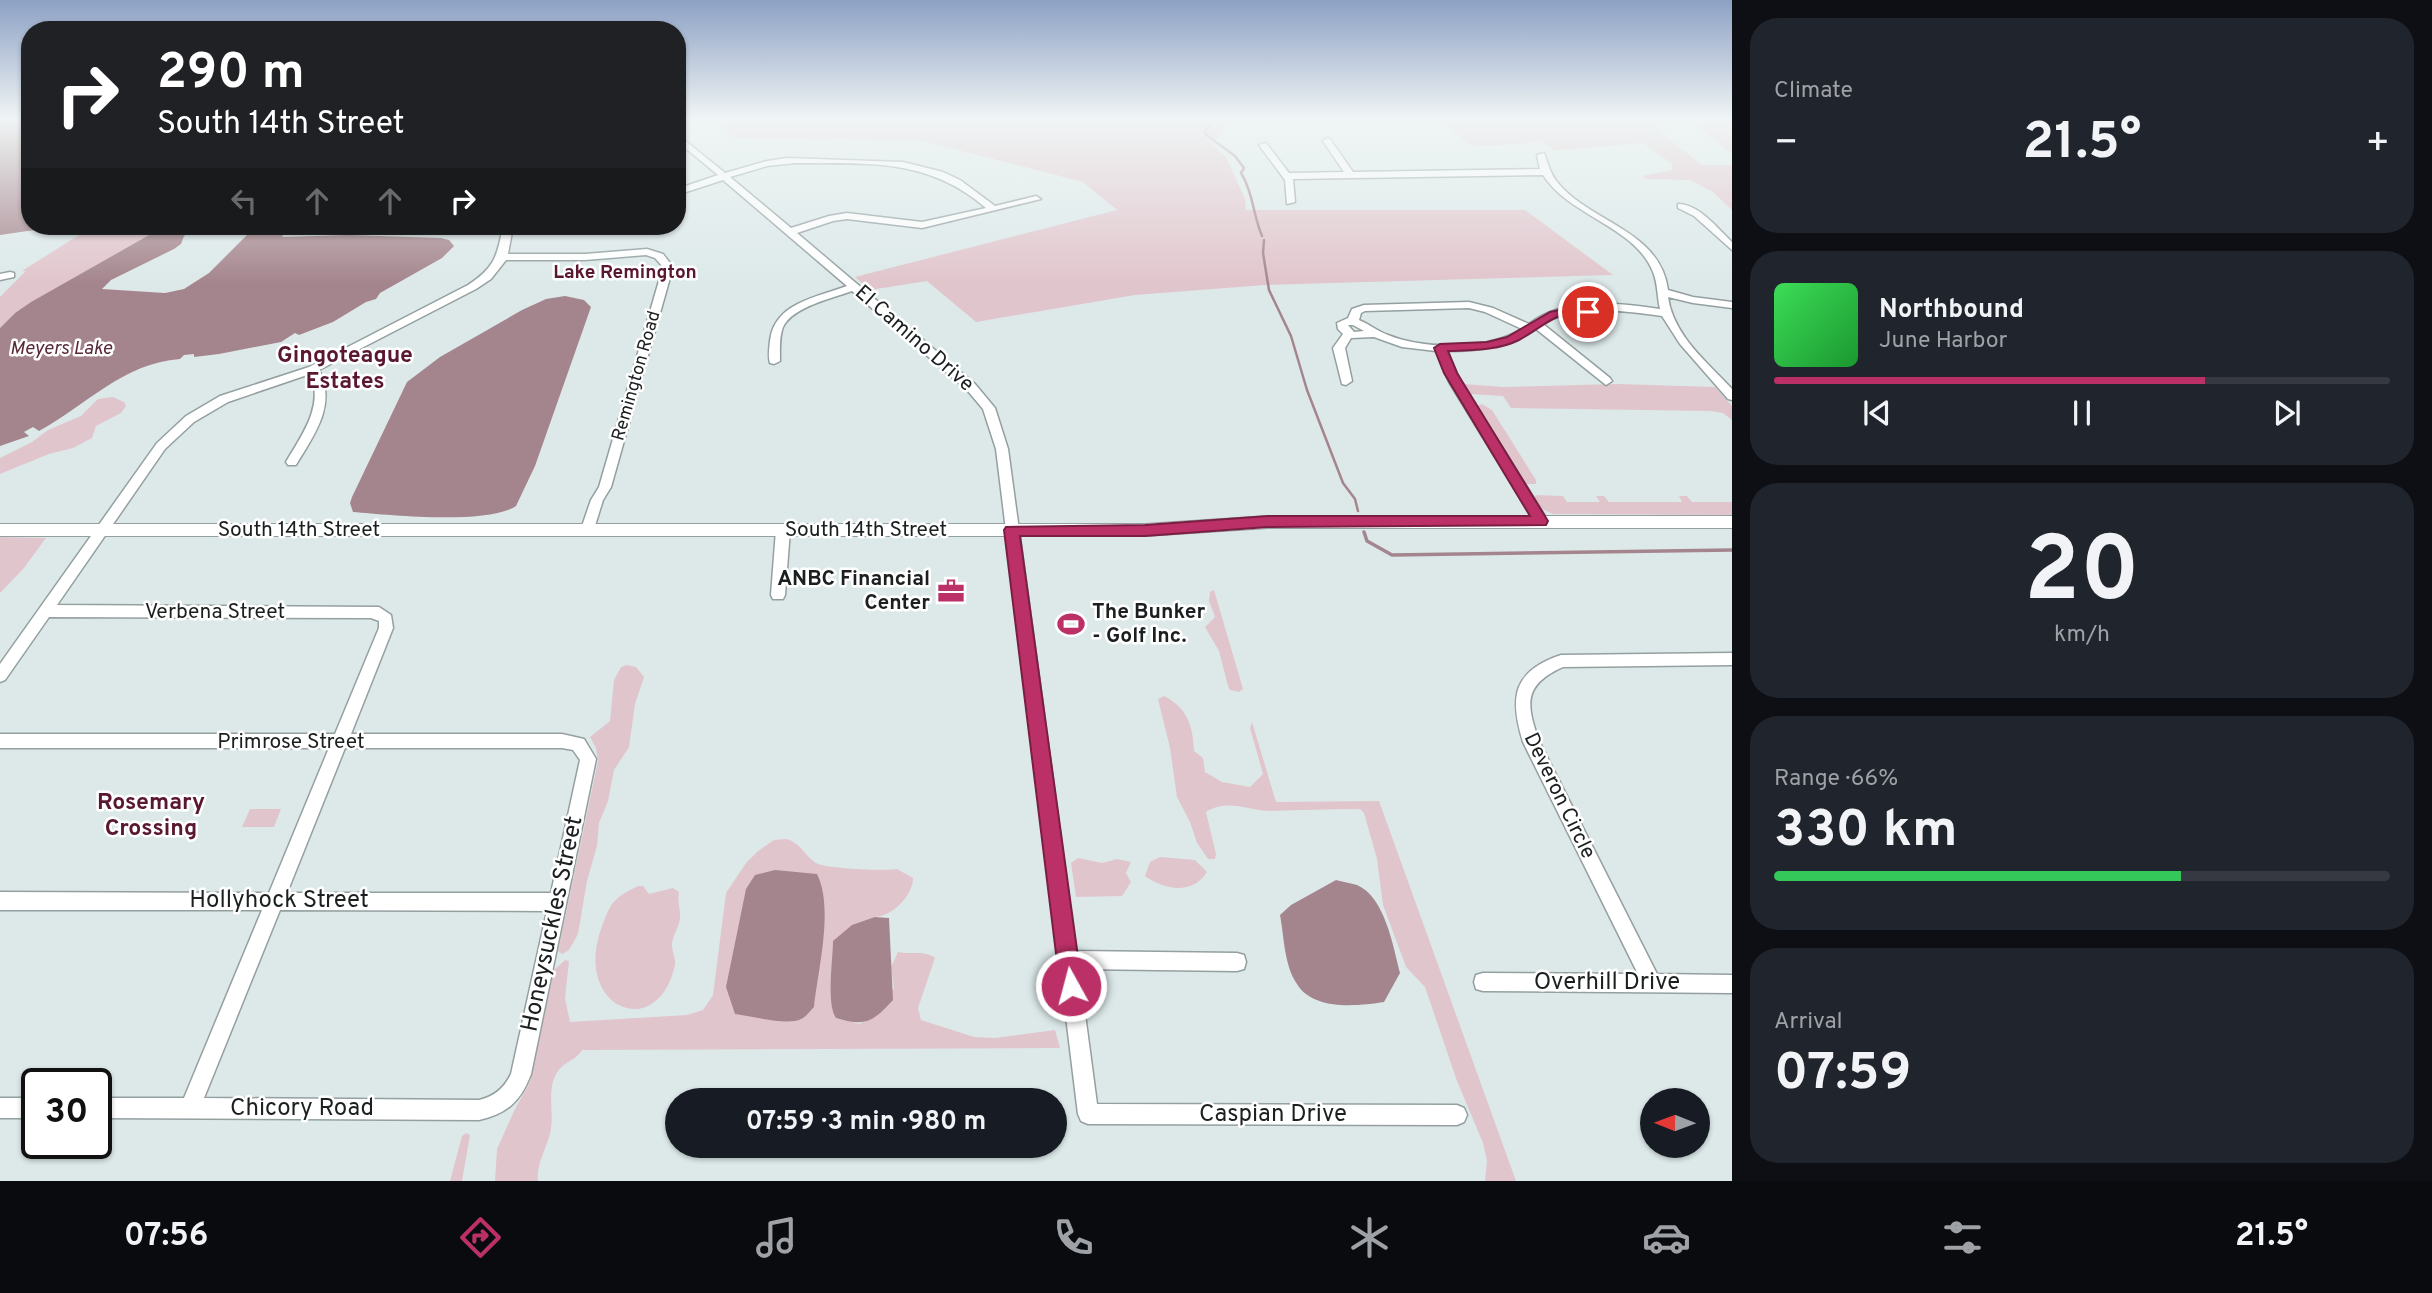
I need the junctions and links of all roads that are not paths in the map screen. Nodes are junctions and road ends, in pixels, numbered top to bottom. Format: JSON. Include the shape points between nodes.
{"nodes":[{"id":1,"x":720,"y":173,"type":"edge"},
{"id":2,"x":740,"y":173,"type":"edge"},
{"id":3,"x":937,"y":173,"type":"edge"},
{"id":4,"x":1285,"y":173,"type":"edge"},
{"id":5,"x":1347,"y":173,"type":"edge"},
{"id":6,"x":1545,"y":173,"type":"edge"},
{"id":7,"x":1287,"y":176,"type":"junction"},
{"id":8,"x":725,"y":177,"type":"junction"},
{"id":9,"x":686,"y":189,"type":"edge"},
{"id":10,"x":1036,"y":199,"type":"dead end"},
{"id":11,"x":1290,"y":202,"type":"dead end"},
{"id":12,"x":1681,"y":206,"type":"dead end"},
{"id":13,"x":993,"y":209,"type":"junction"},
{"id":14,"x":790,"y":232,"type":"junction"},
{"id":15,"x":507,"y":235,"type":"edge"},
{"id":16,"x":1732,"y":247,"type":"edge"},
{"id":17,"x":503,"y":257,"type":"junction"},
{"id":18,"x":854,"y":287,"type":"junction"},
{"id":19,"x":1662,"y":292,"type":"junction"},
{"id":20,"x":1732,"y":305,"type":"edge"},
{"id":21,"x":1667,"y":317,"type":"junction"},
{"id":22,"x":1353,"y":321,"type":"junction"},
{"id":23,"x":1533,"y":326,"type":"junction"},
{"id":24,"x":1349,"y":334,"type":"junction"},
{"id":25,"x":1376,"y":334,"type":"junction"},
{"id":26,"x":1440,"y":348,"type":"junction"},
{"id":27,"x":774,"y":361,"type":"dead end"},
{"id":28,"x":313,"y":369,"type":"junction"},
{"id":29,"x":1346,"y":381,"type":"dead end"},
{"id":30,"x":1606,"y":381,"type":"dead end"},
{"id":31,"x":1732,"y":396,"type":"edge"},
{"id":32,"x":292,"y":462,"type":"dead end"},
{"id":33,"x":1541,"y":521,"type":"junction"},
{"id":34,"x":1732,"y":522,"type":"edge"},
{"id":35,"x":594,"y":529,"type":"junction"},
{"id":36,"x":0,"y":530,"type":"edge"},
{"id":37,"x":102,"y":530,"type":"junction"},
{"id":38,"x":783,"y":530,"type":"junction"},
{"id":39,"x":1012,"y":530,"type":"junction"},
{"id":40,"x":778,"y":595,"type":"dead end"},
{"id":41,"x":45,"y":611,"type":"junction"},
{"id":42,"x":1732,"y":659,"type":"edge"},
{"id":43,"x":0,"y":676,"type":"edge"},
{"id":44,"x":0,"y":741,"type":"edge"},
{"id":45,"x":340,"y":743,"type":"junction"},
{"id":46,"x":580,"y":745,"type":"joint"},
{"id":47,"x":0,"y":901,"type":"edge"},
{"id":48,"x":274,"y":901,"type":"junction"},
{"id":49,"x":558,"y":902,"type":"junction"},
{"id":50,"x":1068,"y":960,"type":"junction"},
{"id":51,"x":1237,"y":962,"type":"dead end"},
{"id":52,"x":1483,"y":982,"type":"dead end"},
{"id":53,"x":1652,"y":983,"type":"junction"},
{"id":54,"x":1732,"y":984,"type":"edge"},
{"id":55,"x":505,"y":1100,"type":"joint"},
{"id":56,"x":0,"y":1108,"type":"edge"},
{"id":57,"x":21,"y":1108,"type":"edge"},
{"id":58,"x":112,"y":1108,"type":"edge"},
{"id":59,"x":190,"y":1108,"type":"junction"},
{"id":60,"x":1088,"y":1114,"type":"joint"},
{"id":61,"x":1457,"y":1115,"type":"dead end"}],
"edges":[{"from":1,"to":8,"type":"street","name":"El Camino Drive"},
{"from":2,"to":8,"type":"street"},
{"from":3,"to":13,"type":"street","via":[[957,180]]},
{"from":4,"to":7,"type":"street"},
{"from":5,"to":7,"type":"street"},
{"from":6,"to":19,"type":"street","via":[[1558,188],[1644,252],[1658,272]]},
{"from":7,"to":11,"type":"street"},
{"from":8,"to":9,"type":"street"},
{"from":8,"to":14,"type":"street","name":"El Camino Drive"},
{"from":10,"to":13,"type":"street"},
{"from":12,"to":16,"type":"street","via":[[1697,214]]},
{"from":13,"to":14,"type":"street","via":[[916,226],[837,217]]},
{"from":14,"to":18,"type":"street","name":"El Camino Drive"},
{"from":15,"to":17,"type":"street"},
{"from":17,"to":28,"type":"street","via":[[472,287]]},
{"from":17,"to":35,"type":"street","name":"Remington Road","via":[[647,252],[667,264],[605,487],[606,500]]},
{"from":18,"to":27,"type":"street","via":[[785,316]]},
{"from":18,"to":39,"type":"street","name":"El Camino Drive","via":[[971,387],[989,408],[1000,441]]},
{"from":19,"to":20,"type":"street"},
{"from":19,"to":21,"type":"street"},
{"from":21,"to":23,"type":"street","via":[[1576,310],[1554,314]]},
{"from":21,"to":31,"type":"street","via":[[1681,340]]},
{"from":22,"to":23,"type":"street","via":[[1356,311],[1364,308],[1469,305]]},
{"from":22,"to":24,"type":"street","via":[[1342,323]]},
{"from":22,"to":25,"type":"street"},
{"from":23,"to":26,"type":"street","via":[[1487,346]]},
{"from":23,"to":30,"type":"street"},
{"from":24,"to":25,"type":"street"},
{"from":24,"to":29,"type":"street","via":[[1339,348]]},
{"from":25,"to":26,"type":"street"},
{"from":26,"to":33,"type":"street","via":[[1450,373]]},
{"from":28,"to":32,"type":"street","via":[[321,385],[321,407]]},
{"from":28,"to":37,"type":"street","via":[[224,399],[190,419],[161,446]]},
{"from":33,"to":34,"type":"main road","name":"South 14th Street"},
{"from":33,"to":39,"type":"main road","name":"South 14th Street","via":[[1268,522],[1145,530]]},
{"from":35,"to":37,"type":"main road","name":"South 14th Street"},
{"from":35,"to":38,"type":"main road","name":"South 14th Street"},
{"from":36,"to":37,"type":"main road","name":"South 14th Street"},
{"from":37,"to":41,"type":"street"},
{"from":38,"to":39,"type":"main road","name":"South 14th Street"},
{"from":38,"to":40,"type":"street"},
{"from":39,"to":50,"type":"street","name":"El Camino Drive"},
{"from":41,"to":43,"type":"street"},
{"from":41,"to":45,"type":"street","name":"Verbena Street","via":[[371,612],[383,616],[386,628]]},
{"from":42,"to":53,"type":"street","name":"Deveron Circle","via":[[1561,661],[1536,672],[1526,684],[1522,700],[1531,742]]},
{"from":44,"to":45,"type":"street","name":"Primrose Street"},
{"from":45,"to":46,"type":"street","name":"Primrose Street","via":[[562,741]]},
{"from":45,"to":48,"type":"street"},
{"from":46,"to":49,"type":"street","name":"Honeysuckles Street","via":[[587,765]]},
{"from":47,"to":48,"type":"street","name":"Hollyhock Street"},
{"from":48,"to":49,"type":"street","name":"Hollyhock Street"},
{"from":48,"to":59,"type":"street"},
{"from":49,"to":55,"type":"street","name":"Honeysuckles Street","via":[[521,1074]]},
{"from":50,"to":51,"type":"street"},
{"from":50,"to":60,"type":"street","name":"El Camino Drive"},
{"from":52,"to":53,"type":"street","name":"Overhill Drive"},
{"from":53,"to":54,"type":"street","name":"Overhill Drive"},
{"from":55,"to":59,"type":"street","name":"Chicory Road","via":[[480,1110]]},
{"from":56,"to":57,"type":"street"},
{"from":58,"to":59,"type":"street","name":"Chicory Road"},
{"from":60,"to":61,"type":"street","name":"Caspian Drive"}]}
